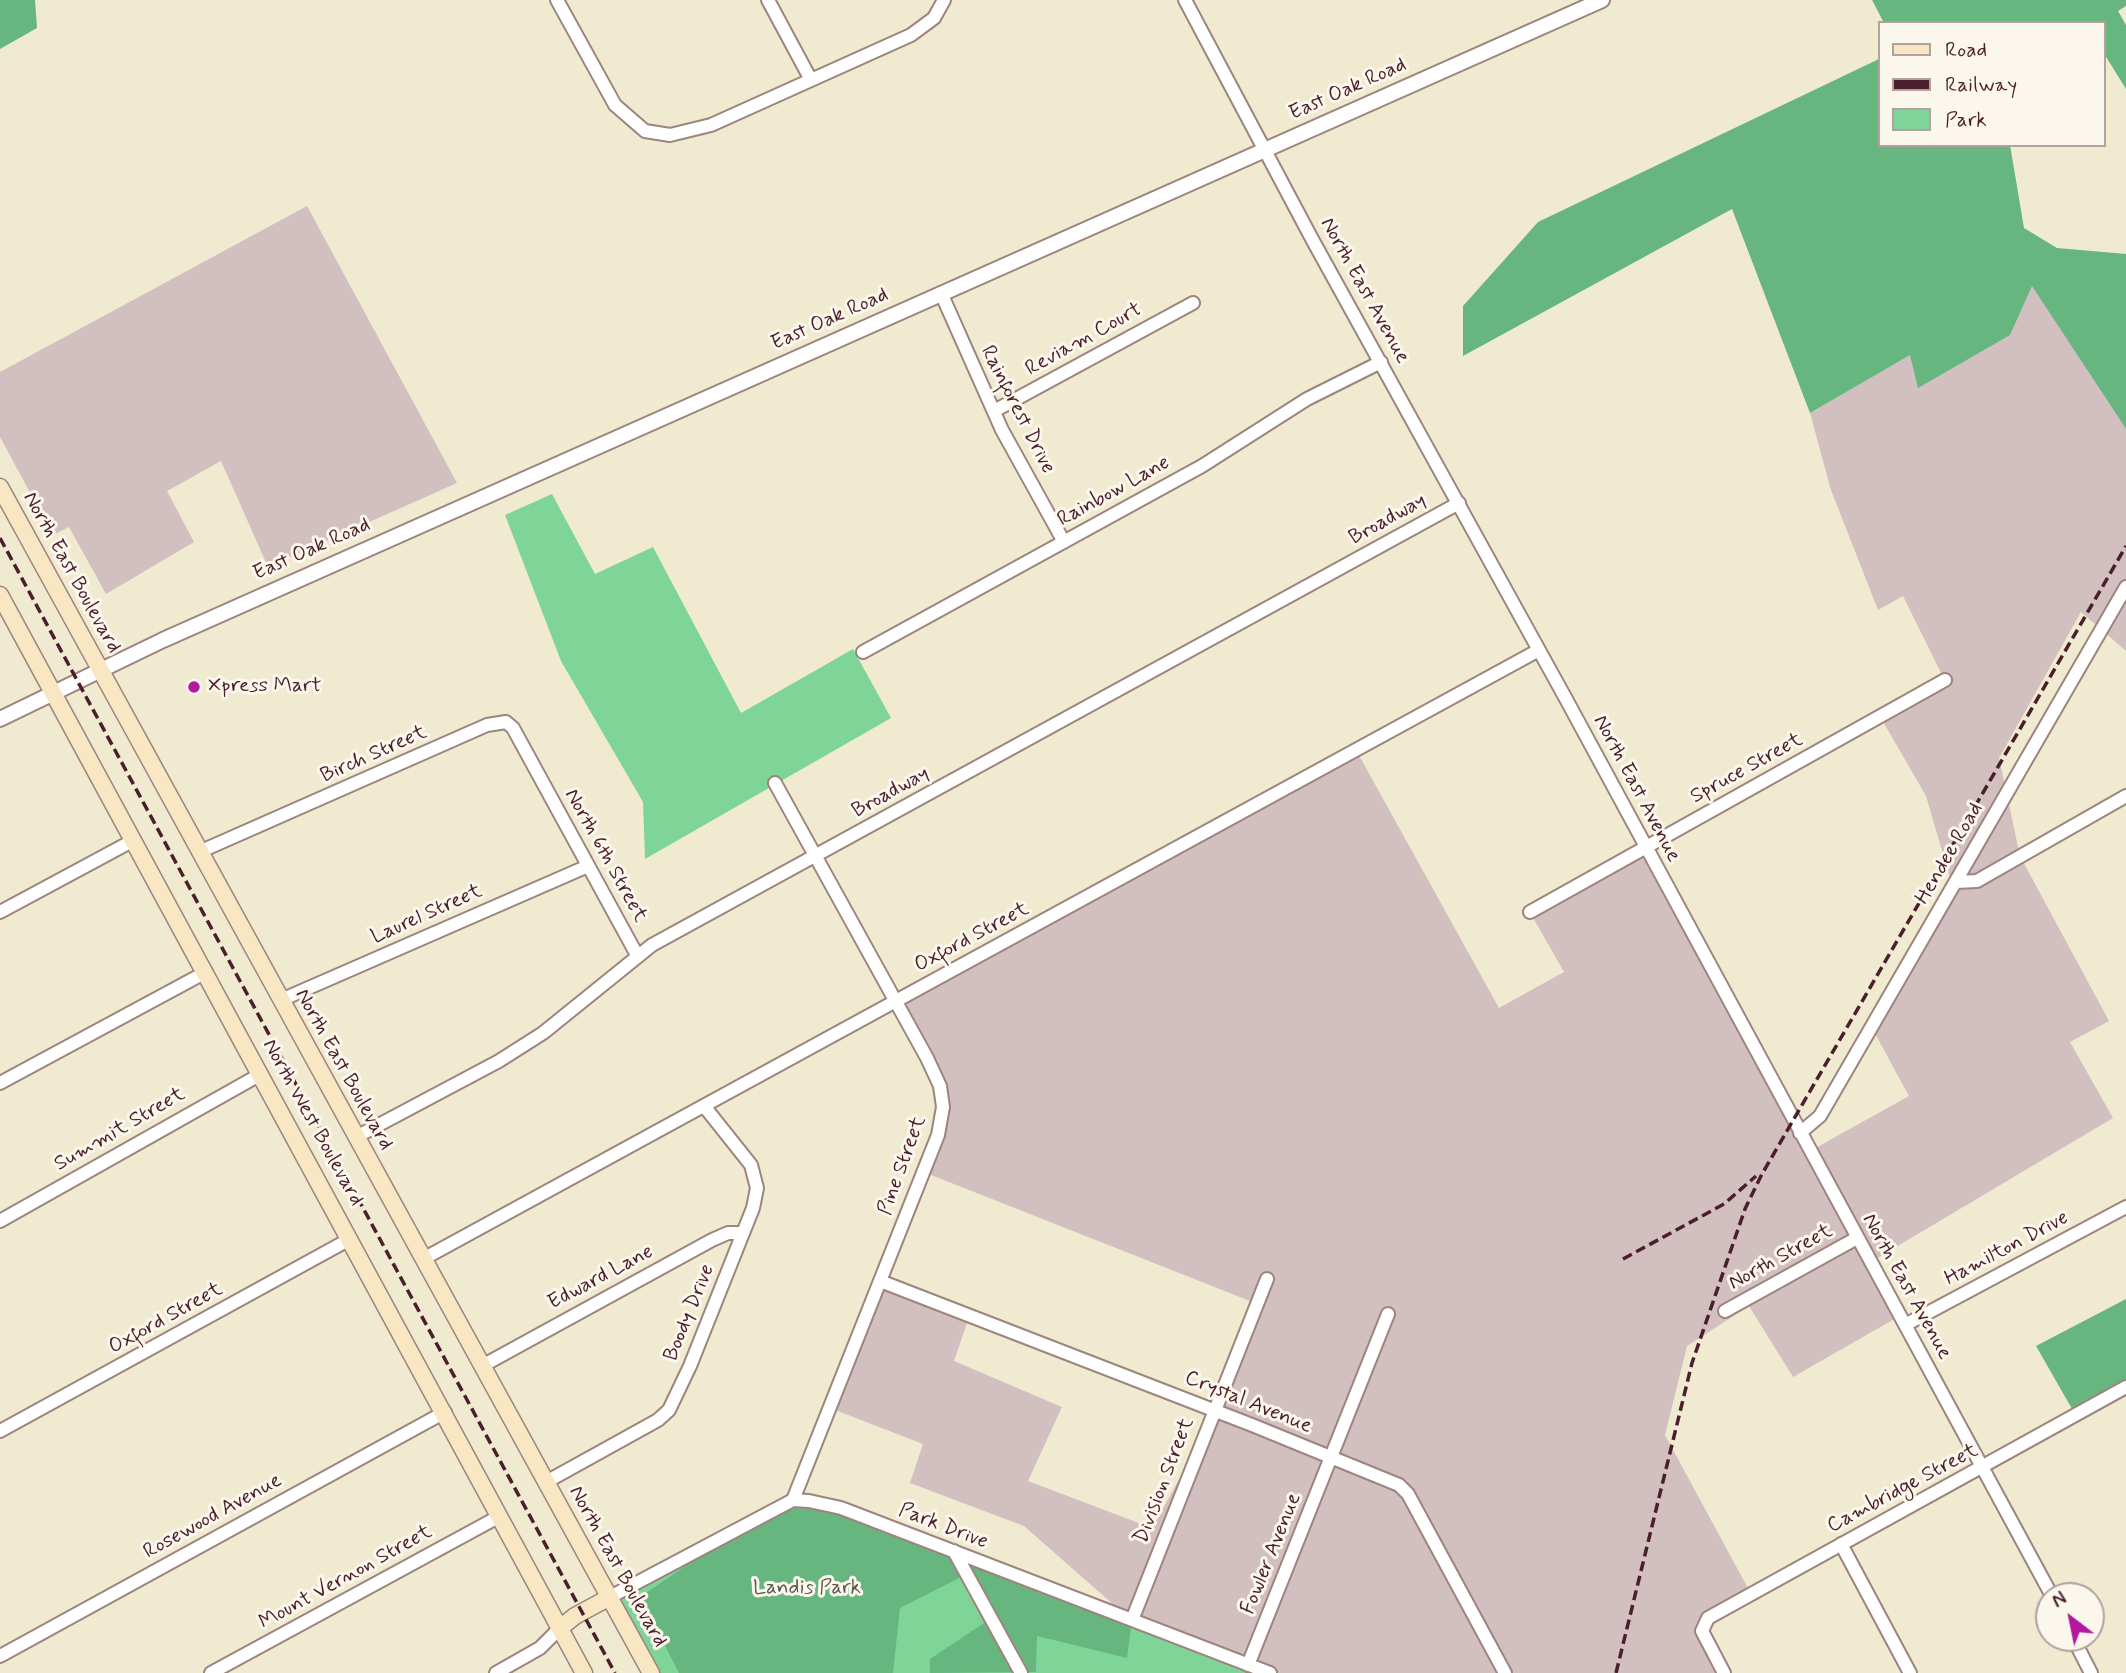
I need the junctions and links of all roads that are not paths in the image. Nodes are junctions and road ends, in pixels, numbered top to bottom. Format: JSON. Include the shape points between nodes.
{"nodes":[{"id":1,"x":557,"y":0,"type":"edge"},
{"id":2,"x":768,"y":0,"type":"edge"},
{"id":3,"x":944,"y":0,"type":"edge"},
{"id":4,"x":1185,"y":0,"type":"edge"},
{"id":5,"x":1602,"y":0,"type":"edge"},
{"id":6,"x":811,"y":80,"type":"junction"},
{"id":7,"x":1265,"y":149,"type":"junction"},
{"id":8,"x":941,"y":293,"type":"junction"},
{"id":9,"x":1193,"y":303,"type":"dead end"},
{"id":10,"x":1381,"y":362,"type":"junction"},
{"id":11,"x":994,"y":411,"type":"junction"},
{"id":12,"x":0,"y":487,"type":"edge"},
{"id":13,"x":1459,"y":503,"type":"junction"},
{"id":14,"x":1064,"y":542,"type":"junction"},
{"id":15,"x":2126,"y":587,"type":"edge"},
{"id":16,"x":0,"y":595,"type":"edge"},
{"id":17,"x":1539,"y":650,"type":"junction"},
{"id":18,"x":863,"y":652,"type":"dead end"},
{"id":19,"x":99,"y":669,"type":"junction"},
{"id":20,"x":1945,"y":680,"type":"dead end"},
{"id":21,"x":53,"y":692,"type":"junction"},
{"id":22,"x":0,"y":719,"type":"edge"},
{"id":23,"x":539,"y":775,"type":"joint"},
{"id":24,"x":775,"y":783,"type":"dead end"},
{"id":25,"x":2126,"y":796,"type":"edge"},
{"id":26,"x":134,"y":840,"type":"junction"},
{"id":27,"x":1646,"y":848,"type":"junction"},
{"id":28,"x":199,"y":852,"type":"junction"},
{"id":29,"x":815,"y":856,"type":"junction"},
{"id":30,"x":588,"y":866,"type":"junction"},
{"id":31,"x":1956,"y":882,"type":"junction"},
{"id":32,"x":0,"y":912,"type":"edge"},
{"id":33,"x":1530,"y":912,"type":"dead end"},
{"id":34,"x":637,"y":955,"type":"junction"},
{"id":35,"x":206,"y":972,"type":"junction"},
{"id":36,"x":281,"y":1000,"type":"junction"},
{"id":37,"x":895,"y":1002,"type":"junction"},
{"id":38,"x":261,"y":1074,"type":"junction"},
{"id":39,"x":0,"y":1083,"type":"edge"},
{"id":40,"x":704,"y":1106,"type":"junction"},
{"id":41,"x":1800,"y":1133,"type":"junction"},
{"id":42,"x":356,"y":1137,"type":"junction"},
{"id":43,"x":2126,"y":1207,"type":"edge"},
{"id":44,"x":0,"y":1221,"type":"edge"},
{"id":45,"x":742,"y":1233,"type":"junction"},
{"id":46,"x":1857,"y":1238,"type":"junction"},
{"id":47,"x":351,"y":1239,"type":"junction"},
{"id":48,"x":424,"y":1259,"type":"junction"},
{"id":49,"x":1266,"y":1279,"type":"dead end"},
{"id":50,"x":880,"y":1282,"type":"junction"},
{"id":51,"x":1724,"y":1311,"type":"dead end"},
{"id":52,"x":1388,"y":1314,"type":"dead end"},
{"id":53,"x":1905,"y":1325,"type":"junction"},
{"id":54,"x":482,"y":1366,"type":"junction"},
{"id":55,"x":2126,"y":1387,"type":"edge"},
{"id":56,"x":1213,"y":1410,"type":"junction"},
{"id":57,"x":445,"y":1412,"type":"junction"},
{"id":58,"x":0,"y":1431,"type":"edge"},
{"id":59,"x":1331,"y":1457,"type":"junction"},
{"id":60,"x":1983,"y":1467,"type":"junction"},
{"id":61,"x":546,"y":1482,"type":"junction"},
{"id":62,"x":793,"y":1500,"type":"junction"},
{"id":63,"x":500,"y":1516,"type":"junction"},
{"id":64,"x":1841,"y":1544,"type":"junction"},
{"id":65,"x":954,"y":1551,"type":"junction"},
{"id":66,"x":2045,"y":1582,"type":"edge"},
{"id":67,"x":610,"y":1597,"type":"junction"},
{"id":68,"x":1132,"y":1620,"type":"junction"},
{"id":69,"x":560,"y":1628,"type":"junction"},
{"id":70,"x":2080,"y":1652,"type":"edge"},
{"id":71,"x":0,"y":1656,"type":"edge"},
{"id":72,"x":1248,"y":1665,"type":"junction"},
{"id":73,"x":211,"y":1673,"type":"edge"},
{"id":74,"x":496,"y":1673,"type":"edge"},
{"id":75,"x":584,"y":1673,"type":"edge"},
{"id":76,"x":651,"y":1673,"type":"edge"},
{"id":77,"x":1021,"y":1673,"type":"edge"},
{"id":78,"x":1270,"y":1673,"type":"edge"},
{"id":79,"x":1505,"y":1673,"type":"edge"},
{"id":80,"x":1724,"y":1673,"type":"edge"},
{"id":81,"x":1910,"y":1673,"type":"edge"},
{"id":82,"x":2091,"y":1673,"type":"edge"}],
"edges":[{"from":1,"to":6,"type":"street","via":[[615,105],[645,131],[670,135],[698,130]]},
{"from":2,"to":6,"type":"street"},
{"from":3,"to":6,"type":"street","via":[[925,28]]},
{"from":4,"to":7,"type":"street","name":"North East Avenue"},
{"from":5,"to":7,"type":"street","name":"East Oak Road"},
{"from":7,"to":8,"type":"street","name":"East Oak Road"},
{"from":7,"to":10,"type":"street","name":"North East Avenue"},
{"from":8,"to":11,"type":"street","name":"Rainforest Drive"},
{"from":8,"to":19,"type":"street","name":"East Oak Road"},
{"from":9,"to":11,"type":"street","name":"Reviam Court"},
{"from":10,"to":13,"type":"street","name":"North East Avenue"},
{"from":10,"to":14,"type":"street","name":"Rainbow Lane","via":[[1307,399],[1202,466]]},
{"from":11,"to":14,"type":"street","name":"Rainforest Drive"},
{"from":12,"to":19,"type":"main road","name":"North East Boulevard"},
{"from":13,"to":17,"type":"street","name":"North East Avenue"},
{"from":13,"to":29,"type":"street","name":"Broadway"},
{"from":14,"to":18,"type":"street","name":"Rainbow Lane"},
{"from":15,"to":31,"type":"street","name":"Hendee Road"},
{"from":16,"to":21,"type":"main road","name":"North West Boulevard"},
{"from":17,"to":27,"type":"street","name":"North East Avenue"},
{"from":17,"to":37,"type":"street","name":"Oxford Street"},
{"from":19,"to":21,"type":"street","name":"East Oak Road"},
{"from":19,"to":28,"type":"main road","name":"North East Boulevard"},
{"from":20,"to":27,"type":"street","name":"Spruce Street"},
{"from":21,"to":22,"type":"street","name":"East Oak Road"},
{"from":21,"to":26,"type":"main road","name":"North West Boulevard"},
{"from":23,"to":28,"type":"street","name":"Birch Street","via":[[513,728],[498,721]]},
{"from":23,"to":30,"type":"street","name":"North 6th Street"},
{"from":24,"to":29,"type":"street","name":"Pine Street"},
{"from":25,"to":31,"type":"street","via":[[1975,882]]},
{"from":26,"to":32,"type":"street"},
{"from":26,"to":35,"type":"main road","name":"North West Boulevard"},
{"from":27,"to":33,"type":"street","name":"Spruce Street"},
{"from":27,"to":41,"type":"street","name":"North East Avenue"},
{"from":28,"to":36,"type":"main road","name":"North East Boulevard"},
{"from":29,"to":34,"type":"street","name":"Broadway"},
{"from":29,"to":37,"type":"street","name":"Pine Street"},
{"from":30,"to":34,"type":"street","name":"North 6th Street"},
{"from":30,"to":36,"type":"street","name":"Laurel Street"},
{"from":31,"to":41,"type":"street","name":"Hendee Road","via":[[1820,1116]]},
{"from":34,"to":42,"type":"street","name":"Broadway","via":[[543,1032],[499,1061]]},
{"from":35,"to":38,"type":"main road","name":"North West Boulevard"},
{"from":35,"to":39,"type":"street"},
{"from":36,"to":42,"type":"main road","name":"North East Boulevard"},
{"from":37,"to":40,"type":"street","name":"Oxford Street"},
{"from":37,"to":50,"type":"street","name":"Pine Street","via":[[936,1077],[942,1117]]},
{"from":38,"to":44,"type":"street","name":"Summit Street"},
{"from":38,"to":47,"type":"main road","name":"North West Boulevard"},
{"from":40,"to":45,"type":"street","name":"Boody Drive","via":[[738,1144],[754,1172],[756,1196]]},
{"from":40,"to":48,"type":"street","name":"Oxford Street"},
{"from":41,"to":46,"type":"street","name":"North East Avenue"},
{"from":42,"to":48,"type":"main road","name":"North East Boulevard"},
{"from":43,"to":53,"type":"street","name":"Hamilton Drive"},
{"from":45,"to":54,"type":"street","name":"Edward Lane","via":[[712,1240]]},
{"from":45,"to":61,"type":"street","name":"Boody Drive","via":[[669,1410],[651,1425]]},
{"from":46,"to":51,"type":"street","name":"North Street"},
{"from":46,"to":53,"type":"street","name":"North East Avenue"},
{"from":47,"to":57,"type":"main road","name":"North West Boulevard"},
{"from":47,"to":58,"type":"street","name":"Oxford Street"},
{"from":48,"to":54,"type":"main road","name":"North East Boulevard"},
{"from":49,"to":56,"type":"street","name":"Division Street"},
{"from":50,"to":56,"type":"street","name":"Crystal Avenue"},
{"from":50,"to":62,"type":"street","name":"Pine Street"},
{"from":52,"to":59,"type":"street","name":"Fowler Avenue"},
{"from":53,"to":60,"type":"street","name":"North East Avenue"},
{"from":54,"to":61,"type":"main road","name":"North East Boulevard"},
{"from":55,"to":60,"type":"street","name":"Cambridge Street"},
{"from":56,"to":59,"type":"street","name":"Crystal Avenue"},
{"from":56,"to":68,"type":"street","name":"Division Street"},
{"from":57,"to":63,"type":"main road","name":"North West Boulevard"},
{"from":57,"to":71,"type":"street","name":"Rosewood Avenue"},
{"from":59,"to":72,"type":"street","name":"Fowler Avenue"},
{"from":59,"to":79,"type":"street","name":"Crystal Avenue","via":[[1399,1485],[1408,1494]]},
{"from":60,"to":64,"type":"street","name":"Cambridge Street"},
{"from":60,"to":66,"type":"street","name":"North East Avenue"},
{"from":61,"to":67,"type":"main road","name":"North East Boulevard"},
{"from":62,"to":65,"type":"street","name":"Park Drive","via":[[841,1508]]},
{"from":62,"to":67,"type":"street"},
{"from":63,"to":69,"type":"main road","name":"North West Boulevard"},
{"from":63,"to":73,"type":"street","name":"Mount Vernon Street"},
{"from":64,"to":80,"type":"street","name":"Cambridge Street","via":[[1708,1618],[1702,1627]]},
{"from":64,"to":81,"type":"street"},
{"from":65,"to":68,"type":"street","name":"Park Drive"},
{"from":65,"to":77,"type":"street"},
{"from":67,"to":69,"type":"main road"},
{"from":67,"to":76,"type":"main road","name":"North East Boulevard"},
{"from":68,"to":72,"type":"street","name":"Park Drive"},
{"from":69,"to":74,"type":"street","via":[[540,1648]]},
{"from":69,"to":75,"type":"main road","name":"North West Boulevard"},
{"from":70,"to":82,"type":"street"},
{"from":72,"to":78,"type":"street","name":"Park Drive"}]}
